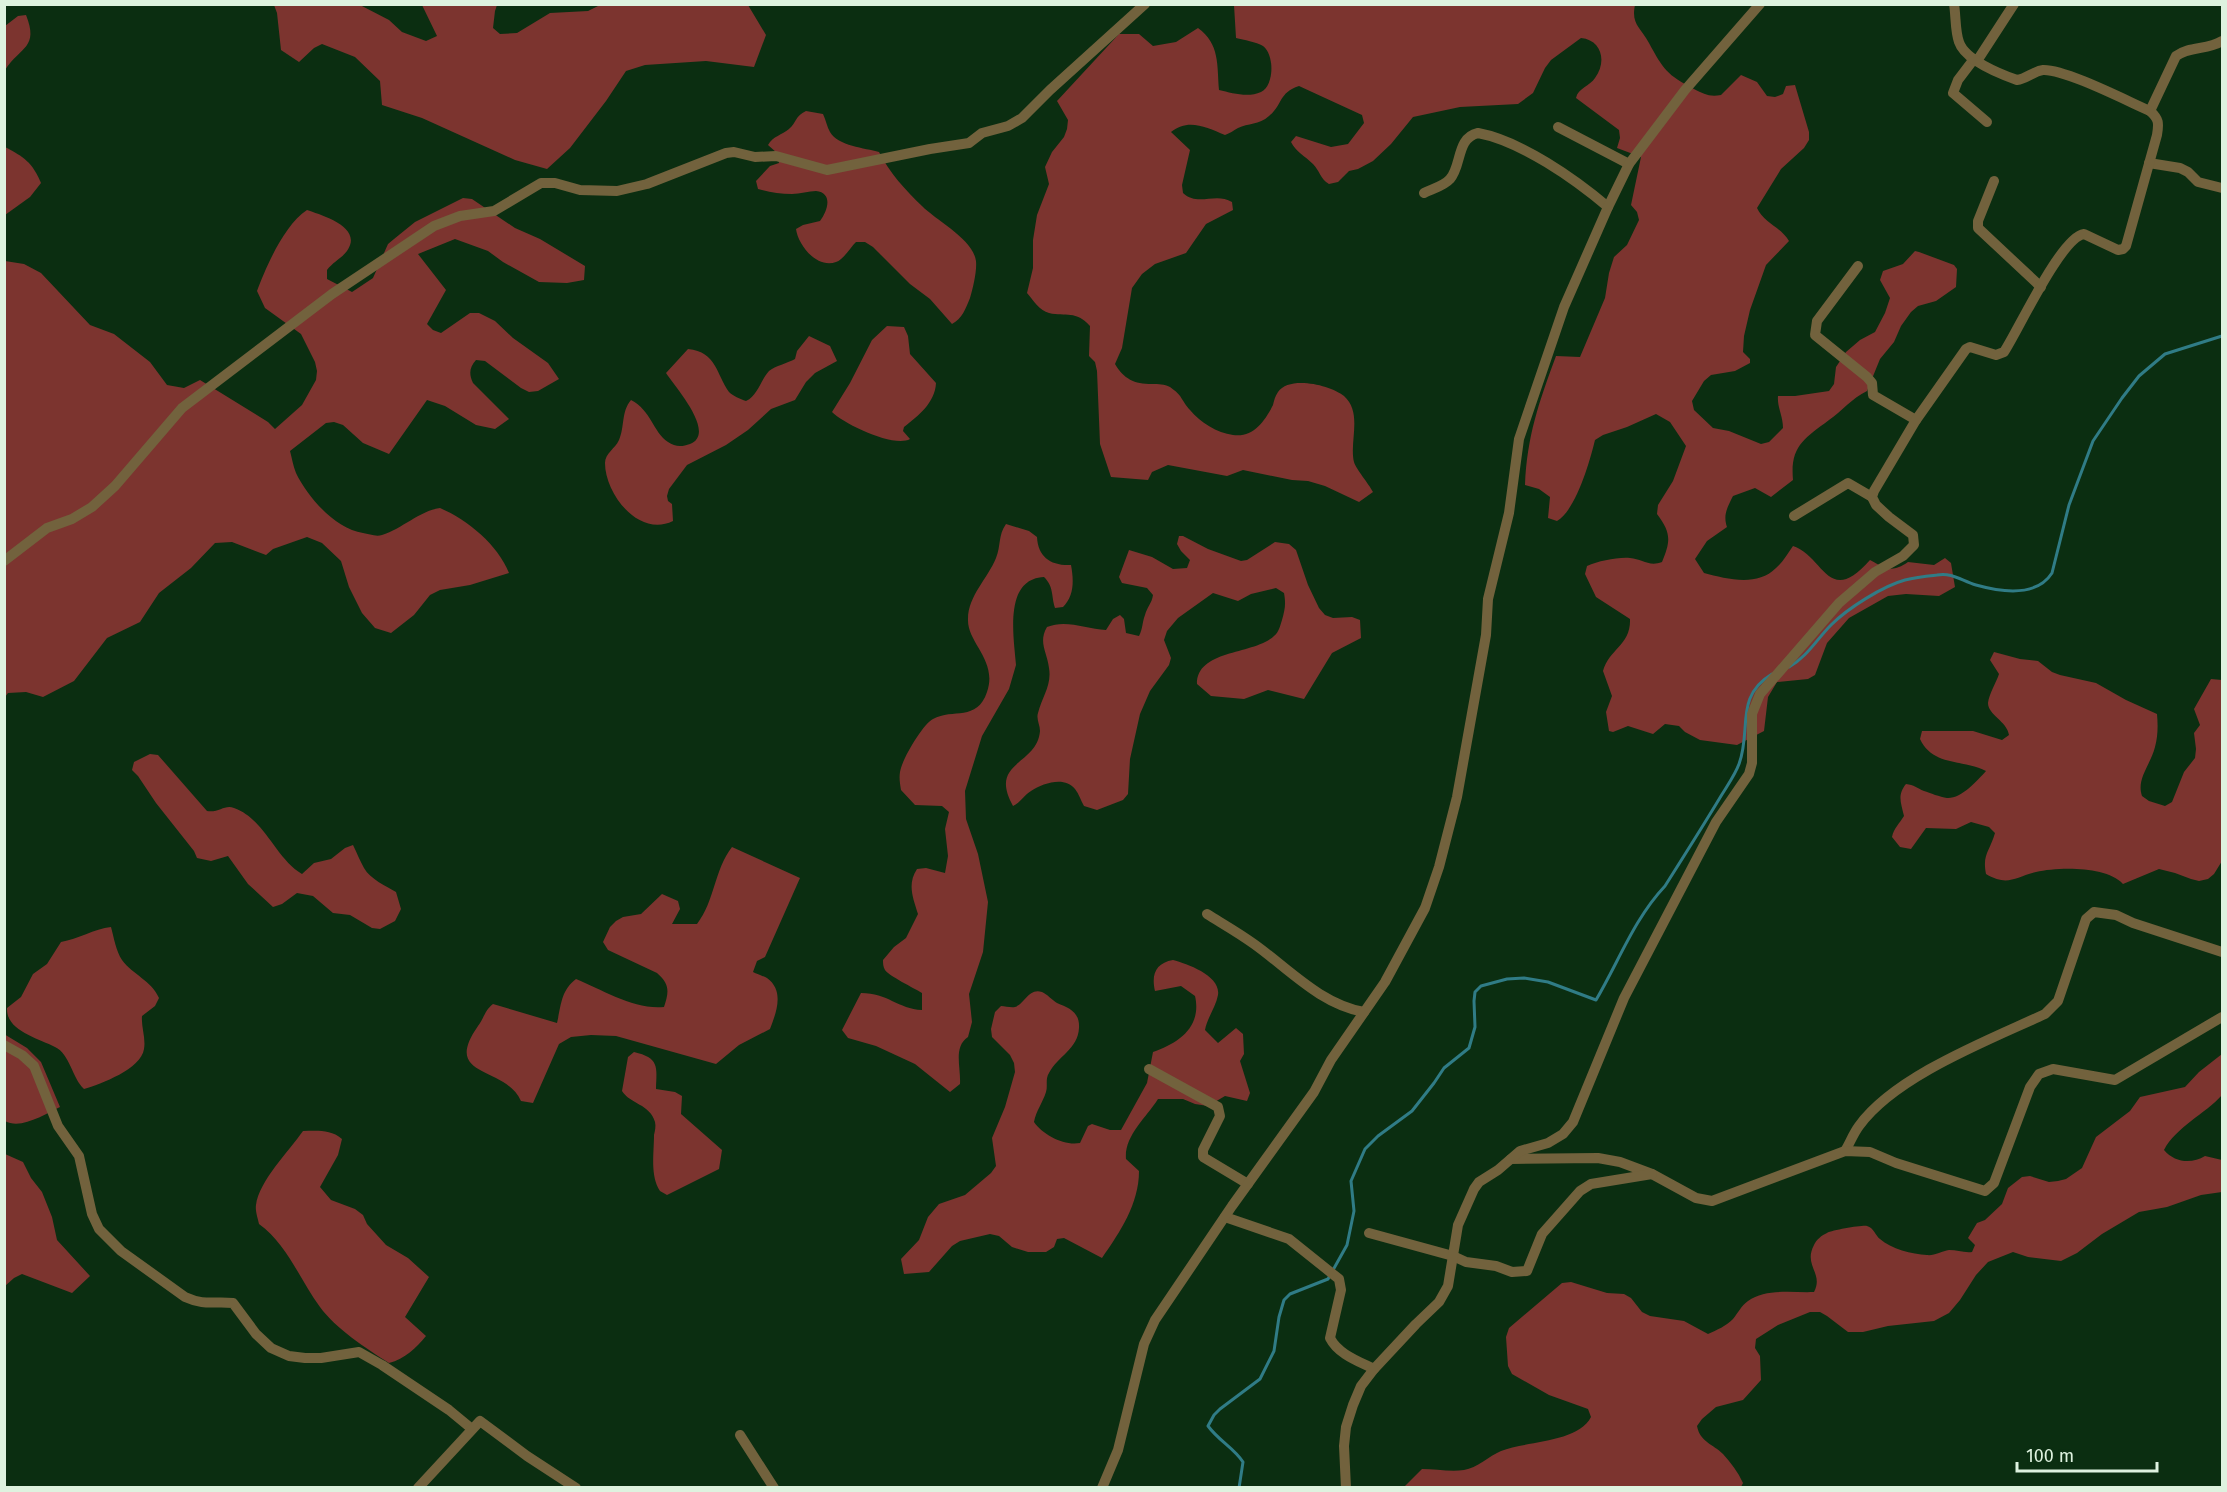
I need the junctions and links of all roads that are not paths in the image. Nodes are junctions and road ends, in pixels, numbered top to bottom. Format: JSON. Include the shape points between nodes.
{"nodes":[{"id":1,"x":1145,"y":4,"type":"edge"},
{"id":2,"x":1760,"y":4,"type":"edge"},
{"id":3,"x":1954,"y":4,"type":"edge"},
{"id":4,"x":2014,"y":4,"type":"edge"},
{"id":5,"x":2223,"y":41,"type":"edge"},
{"id":6,"x":1976,"y":60,"type":"junction"},
{"id":7,"x":2150,"y":111,"type":"junction"},
{"id":8,"x":1986,"y":122,"type":"dead end"},
{"id":9,"x":1558,"y":127,"type":"dead end"},
{"id":10,"x":2149,"y":163,"type":"junction"},
{"id":11,"x":1629,"y":164,"type":"junction"},
{"id":12,"x":1994,"y":181,"type":"dead end"},
{"id":13,"x":2223,"y":188,"type":"edge"},
{"id":14,"x":1424,"y":193,"type":"dead end"},
{"id":15,"x":1608,"y":207,"type":"junction"},
{"id":16,"x":1858,"y":266,"type":"dead end"},
{"id":17,"x":2041,"y":287,"type":"junction"},
{"id":18,"x":1916,"y":420,"type":"junction"},
{"id":19,"x":1872,"y":497,"type":"junction"},
{"id":20,"x":1794,"y":516,"type":"dead end"},
{"id":21,"x":4,"y":561,"type":"edge"},
{"id":22,"x":1207,"y":914,"type":"dead end"},
{"id":23,"x":2223,"y":952,"type":"edge"},
{"id":24,"x":1364,"y":1011,"type":"junction"},
{"id":25,"x":2223,"y":1017,"type":"edge"},
{"id":26,"x":4,"y":1045,"type":"edge"},
{"id":27,"x":1149,"y":1069,"type":"dead end"},
{"id":28,"x":1845,"y":1151,"type":"junction"},
{"id":29,"x":1511,"y":1159,"type":"junction"},
{"id":30,"x":1652,"y":1174,"type":"junction"},
{"id":31,"x":1248,"y":1184,"type":"junction"},
{"id":32,"x":1225,"y":1217,"type":"junction"},
{"id":33,"x":1369,"y":1233,"type":"dead end"},
{"id":34,"x":1453,"y":1256,"type":"junction"},
{"id":35,"x":1374,"y":1369,"type":"junction"},
{"id":36,"x":472,"y":1429,"type":"junction"},
{"id":37,"x":740,"y":1435,"type":"dead end"},
{"id":38,"x":418,"y":1488,"type":"edge"},
{"id":39,"x":576,"y":1488,"type":"edge"},
{"id":40,"x":774,"y":1488,"type":"edge"},
{"id":41,"x":1102,"y":1488,"type":"edge"},
{"id":42,"x":1346,"y":1488,"type":"edge"}],
"edges":[{"from":1,"to":21,"type":"street","via":[[1022,118],[982,133],[969,143],[827,170],[776,156],[726,153],[647,184],[616,191],[542,183],[494,211],[460,216],[434,226],[332,294],[182,408],[92,507],[47,528]]},
{"from":2,"to":11,"type":"street","via":[[1685,90]]},
{"from":3,"to":6,"type":"street","via":[[1958,40]]},
{"from":4,"to":6,"type":"street"},
{"from":5,"to":7,"type":"street","via":[[2176,56]]},
{"from":6,"to":7,"type":"street","via":[[2017,80],[2036,72],[2053,71]]},
{"from":6,"to":8,"type":"street","via":[[1958,80],[1953,93]]},
{"from":7,"to":10,"type":"street","via":[[2159,124]]},
{"from":9,"to":11,"type":"street"},
{"from":10,"to":13,"type":"street","via":[[2180,168],[2198,182]]},
{"from":10,"to":17,"type":"street","via":[[2125,247],[2115,249],[2078,234]]},
{"from":11,"to":15,"type":"street"},
{"from":12,"to":17,"type":"street","via":[[1978,228]]},
{"from":14,"to":15,"type":"street","via":[[1450,179],[1466,141],[1478,133],[1515,146],[1546,163],[1581,184]]},
{"from":15,"to":24,"type":"street","via":[[1564,307],[1521,430],[1509,513],[1488,599],[1470,735],[1432,890],[1384,982]]},
{"from":16,"to":18,"type":"street","via":[[1817,321],[1815,335],[1867,377],[1873,395]]},
{"from":17,"to":18,"type":"street","via":[[2004,352],[1996,355],[1966,349]]},
{"from":18,"to":19,"type":"street"},
{"from":19,"to":20,"type":"street","via":[[1848,483]]},
{"from":19,"to":29,"type":"street","via":[[1876,505],[1913,535],[1912,548],[1875,572],[1839,603],[1760,694],[1752,714],[1749,774],[1716,822],[1624,998],[1573,1122],[1558,1138],[1520,1151]]},
{"from":22,"to":24,"type":"street","via":[[1254,943],[1312,989],[1342,1005]]},
{"from":23,"to":28,"type":"street","via":[[2116,915],[2094,912],[2086,919],[2058,1001],[2045,1014],[1915,1076],[1859,1126]]},
{"from":24,"to":31,"type":"street","via":[[1314,1092]]},
{"from":25,"to":28,"type":"street","via":[[2115,1080],[2053,1069],[2039,1074],[2030,1087],[1994,1183],[1985,1191],[1870,1152]]},
{"from":26,"to":36,"type":"street","via":[[34,1066],[58,1126],[79,1156],[92,1214],[99,1228],[121,1251],[185,1297],[203,1304],[233,1303],[255,1334],[282,1354],[321,1358],[359,1352]]},
{"from":27,"to":31,"type":"street","via":[[1218,1107],[1220,1116],[1203,1156]]},
{"from":28,"to":30,"type":"street","via":[[1718,1200],[1696,1198]]},
{"from":29,"to":30,"type":"street","via":[[1598,1158]]},
{"from":29,"to":34,"type":"street","via":[[1473,1189],[1458,1226]]},
{"from":30,"to":34,"type":"street","via":[[1591,1184],[1580,1191],[1542,1234],[1527,1271],[1512,1272]]},
{"from":31,"to":32,"type":"street"},
{"from":32,"to":35,"type":"street","via":[[1289,1239],[1339,1278],[1341,1290],[1330,1338],[1341,1352]]},
{"from":32,"to":41,"type":"street","via":[[1151,1328],[1118,1450]]},
{"from":33,"to":34,"type":"street"},
{"from":34,"to":35,"type":"street","via":[[1448,1286],[1440,1302]]},
{"from":35,"to":42,"type":"street","via":[[1361,1386],[1346,1427]]},
{"from":36,"to":38,"type":"street"},
{"from":36,"to":39,"type":"street","via":[[480,1421]]},
{"from":37,"to":40,"type":"street"}]}
